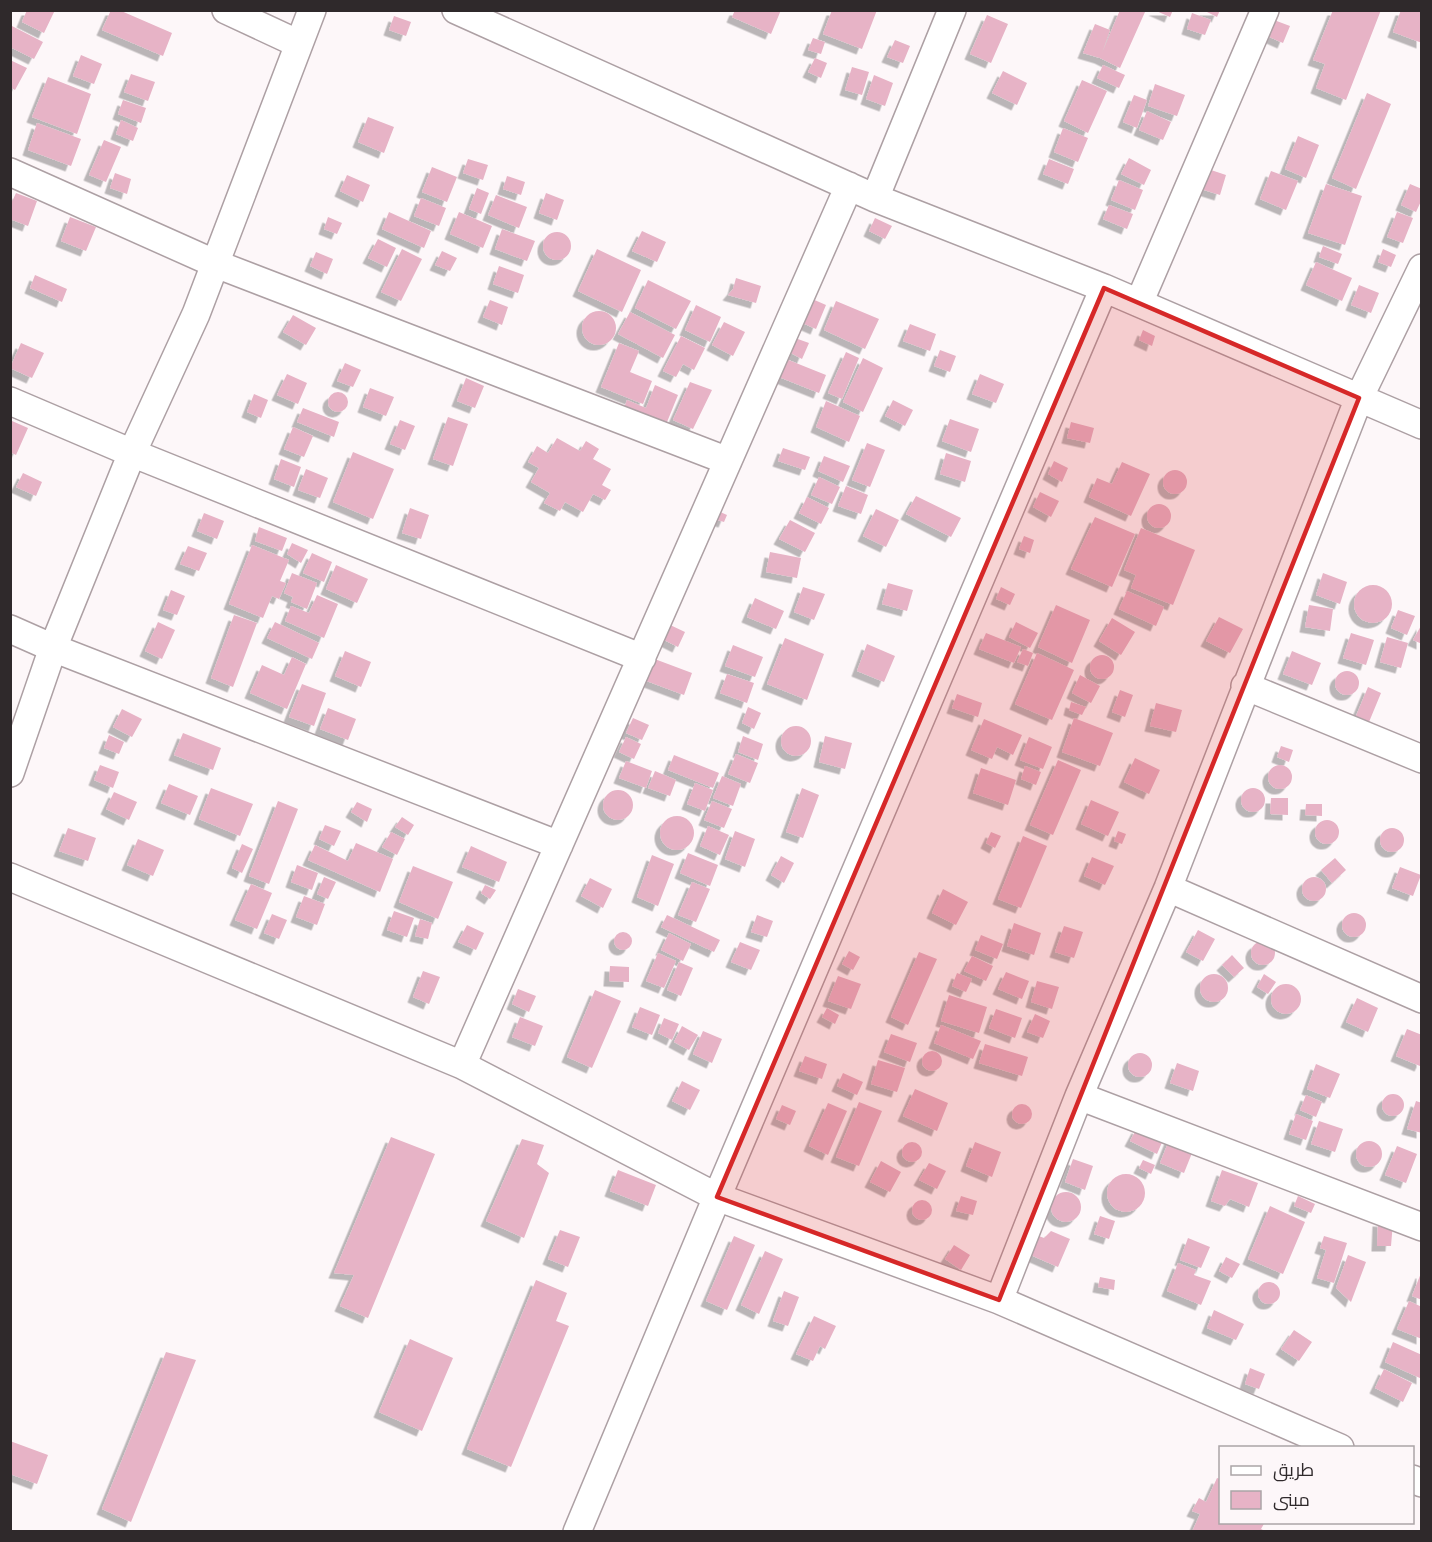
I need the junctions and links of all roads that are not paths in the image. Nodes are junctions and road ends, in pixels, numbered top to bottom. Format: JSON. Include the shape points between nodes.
{"nodes":[{"id":1,"x":226,"y":10,"type":"edge"},
{"id":2,"x":312,"y":10,"type":"edge"},
{"id":3,"x":456,"y":10,"type":"edge"},
{"id":4,"x":952,"y":10,"type":"edge"},
{"id":5,"x":1265,"y":10,"type":"edge"},
{"id":6,"x":299,"y":44,"type":"junction"},
{"id":7,"x":10,"y":172,"type":"edge"},
{"id":8,"x":849,"y":186,"type":"junction"},
{"id":9,"x":875,"y":198,"type":"junction"},
{"id":10,"x":216,"y":264,"type":"junction"},
{"id":11,"x":1422,"y":267,"type":"edge"},
{"id":12,"x":1104,"y":288,"type":"junction"},
{"id":13,"x":1139,"y":303,"type":"junction"},
{"id":14,"x":1359,"y":398,"type":"junction"},
{"id":15,"x":10,"y":401,"type":"edge"},
{"id":16,"x":1422,"y":425,"type":"edge"},
{"id":17,"x":132,"y":453,"type":"junction"},
{"id":18,"x":729,"y":461,"type":"junction"},
{"id":19,"x":10,"y":629,"type":"edge"},
{"id":20,"x":52,"y":648,"type":"junction"},
{"id":21,"x":642,"y":658,"type":"junction"},
{"id":22,"x":1245,"y":686,"type":"junction"},
{"id":23,"x":1422,"y":759,"type":"edge"},
{"id":24,"x":10,"y":773,"type":"edge"},
{"id":25,"x":559,"y":845,"type":"junction"},
{"id":26,"x":10,"y":877,"type":"edge"},
{"id":27,"x":1168,"y":888,"type":"junction"},
{"id":28,"x":1422,"y":999,"type":"edge"},
{"id":29,"x":462,"y":1065,"type":"junction"},
{"id":30,"x":1079,"y":1096,"type":"junction"},
{"id":31,"x":717,"y":1197,"type":"junction"},
{"id":32,"x":1422,"y":1227,"type":"edge"},
{"id":33,"x":999,"y":1300,"type":"junction"},
{"id":34,"x":1335,"y":1446,"type":"edge"},
{"id":35,"x":578,"y":1532,"type":"edge"}],
"edges":[{"from":1,"to":6,"type":"street"},
{"from":2,"to":6,"type":"street"},
{"from":3,"to":8,"type":"street"},
{"from":4,"to":9,"type":"street"},
{"from":5,"to":13,"type":"street"},
{"from":6,"to":10,"type":"street"},
{"from":7,"to":10,"type":"street"},
{"from":8,"to":9,"type":"street"},
{"from":8,"to":18,"type":"street"},
{"from":9,"to":12,"type":"street"},
{"from":10,"to":17,"type":"street"},
{"from":10,"to":18,"type":"street"},
{"from":11,"to":14,"type":"street"},
{"from":12,"to":13,"type":"street"},
{"from":12,"to":31,"type":"street"},
{"from":13,"to":14,"type":"street"},
{"from":14,"to":16,"type":"street"},
{"from":14,"to":22,"type":"street"},
{"from":15,"to":17,"type":"street"},
{"from":17,"to":20,"type":"street"},
{"from":17,"to":21,"type":"street"},
{"from":18,"to":21,"type":"street"},
{"from":19,"to":20,"type":"street"},
{"from":20,"to":24,"type":"street"},
{"from":20,"to":25,"type":"street"},
{"from":21,"to":25,"type":"street"},
{"from":22,"to":23,"type":"street"},
{"from":22,"to":27,"type":"street"},
{"from":25,"to":29,"type":"street"},
{"from":26,"to":29,"type":"street"},
{"from":27,"to":28,"type":"street"},
{"from":27,"to":30,"type":"street"},
{"from":29,"to":31,"type":"street"},
{"from":30,"to":32,"type":"street"},
{"from":30,"to":33,"type":"street"},
{"from":31,"to":33,"type":"street"},
{"from":31,"to":35,"type":"street"},
{"from":33,"to":34,"type":"street"}]}
